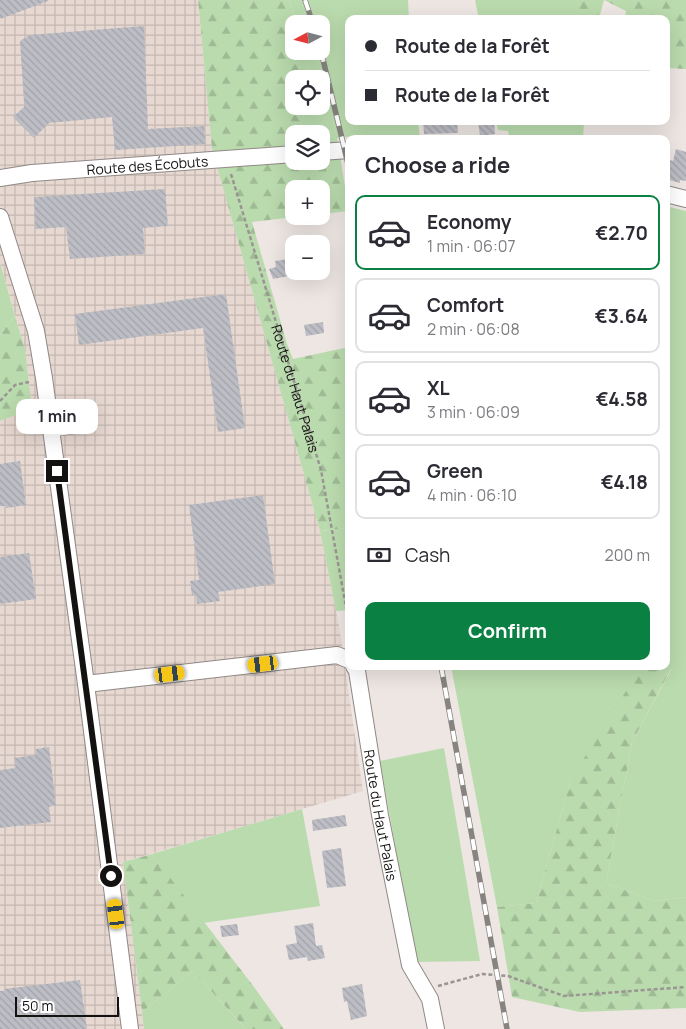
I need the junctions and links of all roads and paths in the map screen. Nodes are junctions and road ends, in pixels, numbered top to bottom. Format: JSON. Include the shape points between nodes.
{"nodes":[{"id":1,"x":345,"y":150,"type":"edge"},
{"id":2,"x":330,"y":151,"type":"edge"},
{"id":3,"x":285,"y":155,"type":"edge"},
{"id":4,"x":226,"y":158,"type":"junction"},
{"id":5,"x":0,"y":178,"type":"edge"},
{"id":6,"x":670,"y":195,"type":"edge"},
{"id":7,"x":686,"y":199,"type":"edge"},
{"id":8,"x":0,"y":217,"type":"edge"},
{"id":9,"x":44,"y":378,"type":"junction"},
{"id":10,"x":0,"y":401,"type":"edge"},
{"id":11,"x":90,"y":427,"type":"dead end"},
{"id":12,"x":52,"y":432,"type":"junction"},
{"id":13,"x":345,"y":600,"type":"edge"},
{"id":14,"x":345,"y":658,"type":"edge"},
{"id":15,"x":356,"y":670,"type":"edge"},
{"id":16,"x":86,"y":684,"type":"junction"},
{"id":17,"x":686,"y":987,"type":"edge"},
{"id":18,"x":426,"y":991,"type":"junction"},
{"id":19,"x":130,"y":1029,"type":"edge"},
{"id":20,"x":436,"y":1029,"type":"edge"}],
"edges":[{"from":1,"to":2,"type":"street"},
{"from":3,"to":4,"type":"street","name":"Route des Écobuts"},
{"from":4,"to":5,"type":"street","name":"Route des Écobuts"},
{"from":4,"to":13,"type":"path","name":"Route du Haut Palais","via":[[321,470]]},
{"from":6,"to":7,"type":"street"},
{"from":8,"to":9,"type":"street","via":[[36,331]]},
{"from":9,"to":10,"type":"path","via":[[15,385]]},
{"from":9,"to":12,"type":"street"},
{"from":11,"to":12,"type":"lane"},
{"from":12,"to":16,"type":"street"},
{"from":14,"to":16,"type":"street","via":[[337,655]]},
{"from":15,"to":18,"type":"street","name":"Route du Haut Palais","via":[[380,815],[410,965]]},
{"from":16,"to":19,"type":"street"},
{"from":17,"to":18,"type":"path","via":[[564,996],[508,976],[482,974]]},
{"from":18,"to":20,"type":"street"}]}
